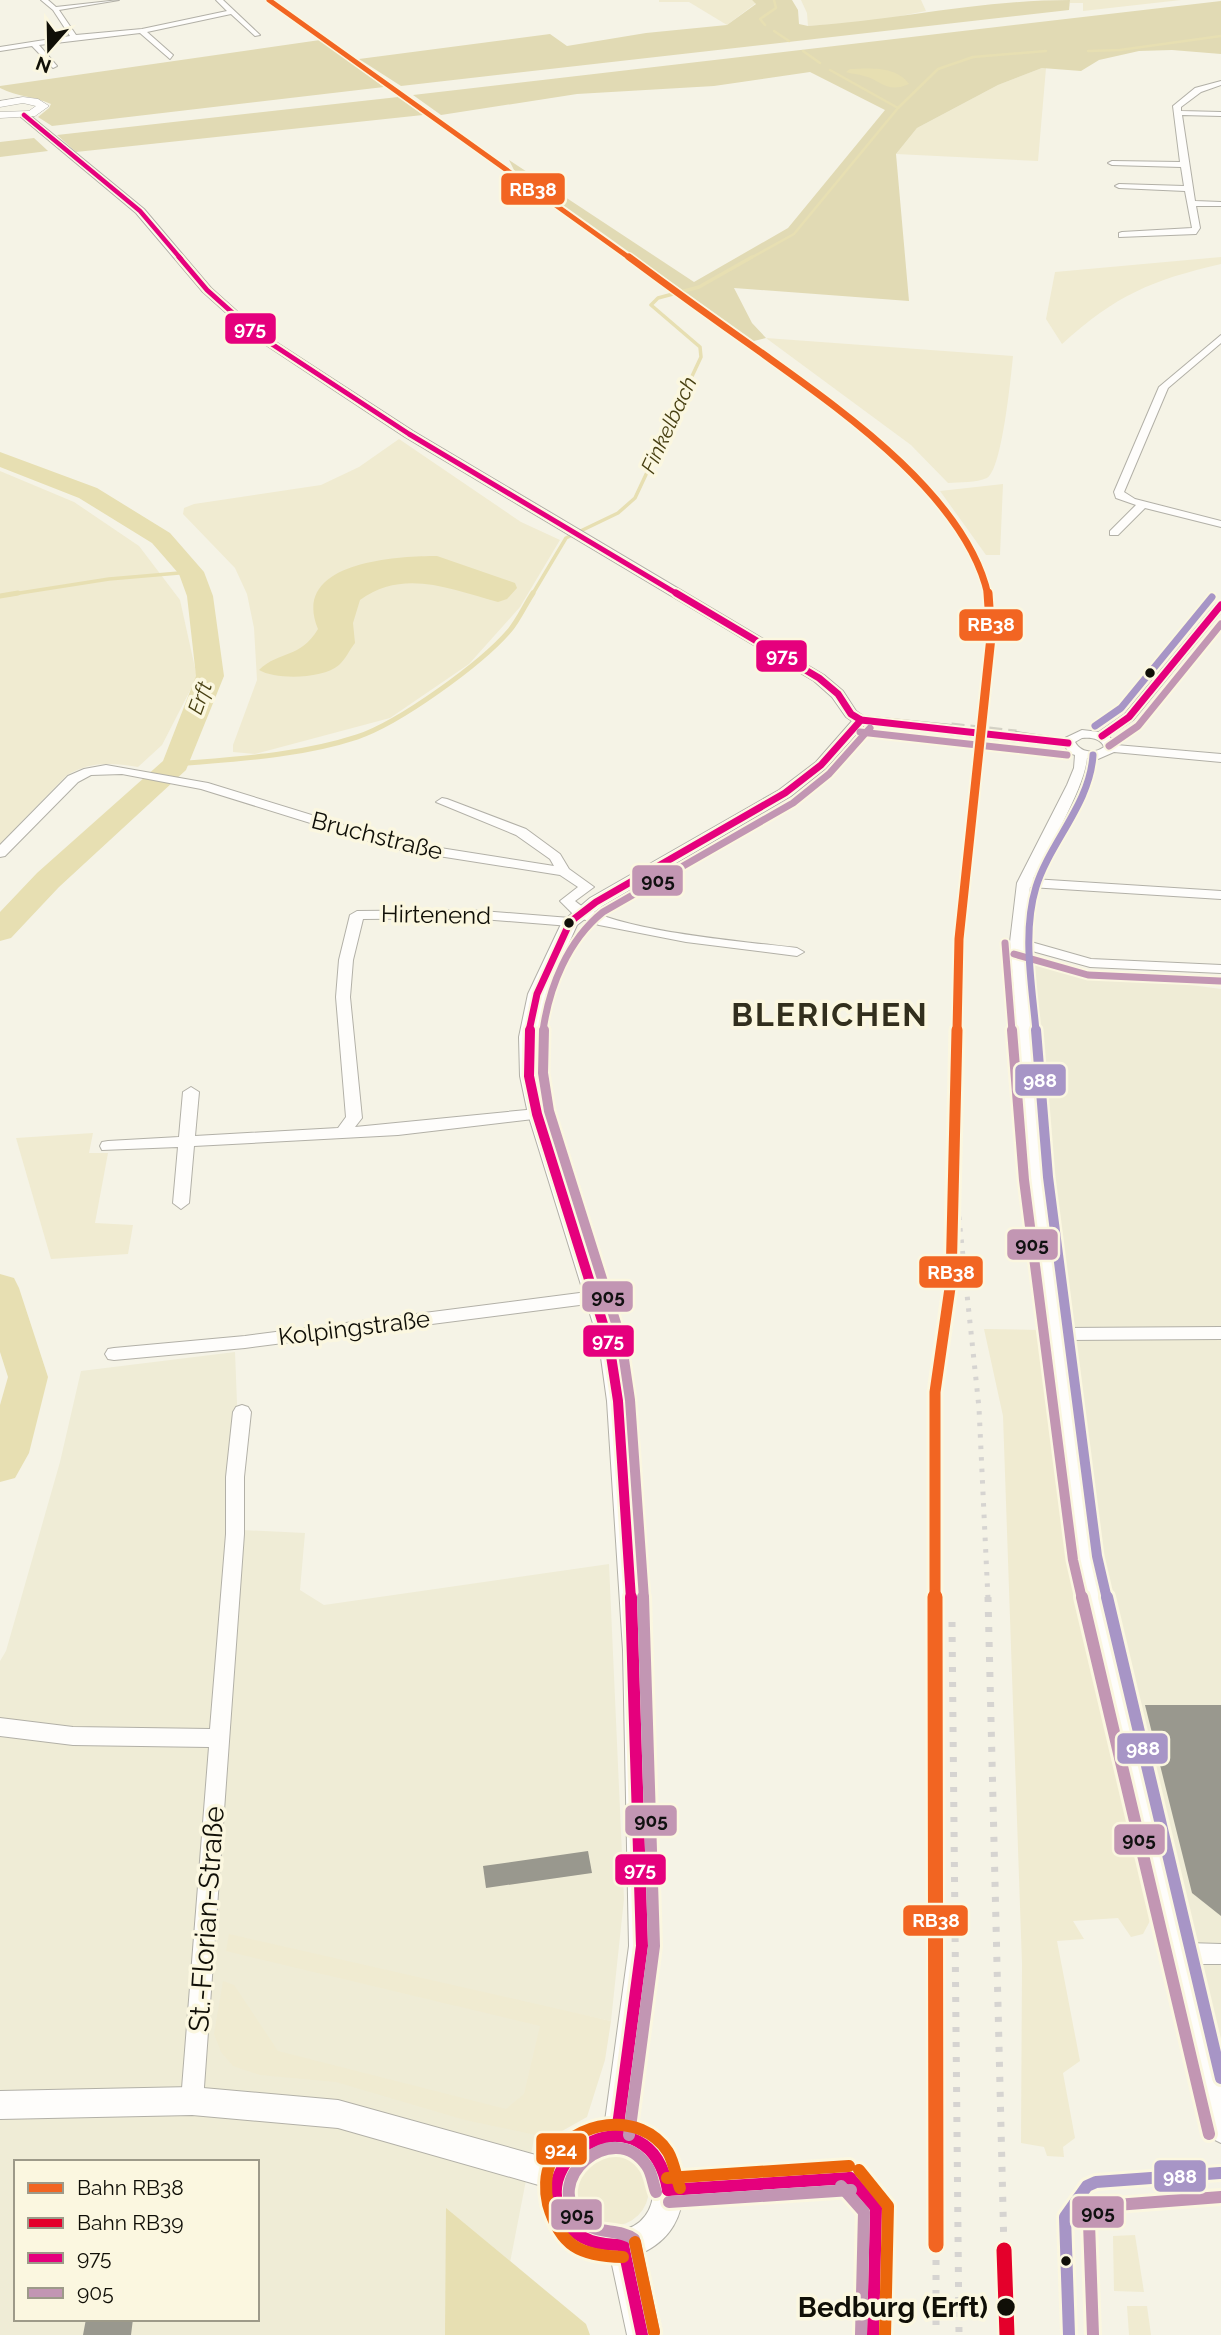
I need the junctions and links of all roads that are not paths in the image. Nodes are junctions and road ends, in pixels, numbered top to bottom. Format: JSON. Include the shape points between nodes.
{"nodes":[{"id":1,"x":44,"y":0,"type":"edge"},
{"id":2,"x":116,"y":0,"type":"edge"},
{"id":3,"x":219,"y":0,"type":"edge"},
{"id":4,"x":55,"y":9,"type":"junction"},
{"id":5,"x":232,"y":12,"type":"junction"},
{"id":6,"x":142,"y":31,"type":"junction"},
{"id":7,"x":257,"y":35,"type":"dead end"},
{"id":8,"x":74,"y":37,"type":"junction"},
{"id":9,"x":34,"y":44,"type":"junction"},
{"id":10,"x":0,"y":50,"type":"edge"},
{"id":11,"x":170,"y":57,"type":"dead end"},
{"id":12,"x":53,"y":66,"type":"dead end"},
{"id":13,"x":1221,"y":83,"type":"edge"},
{"id":14,"x":0,"y":92,"type":"edge"},
{"id":15,"x":6,"y":102,"type":"edge"},
{"id":16,"x":1176,"y":113,"type":"junction"},
{"id":17,"x":1221,"y":114,"type":"edge"},
{"id":18,"x":0,"y":115,"type":"edge"},
{"id":19,"x":28,"y":119,"type":"junction"},
{"id":20,"x":1112,"y":163,"type":"dead end"},
{"id":21,"x":1185,"y":165,"type":"junction"},
{"id":22,"x":1119,"y":186,"type":"dead end"},
{"id":23,"x":1188,"y":189,"type":"junction"},
{"id":24,"x":1192,"y":203,"type":"junction"},
{"id":25,"x":1221,"y":204,"type":"edge"},
{"id":26,"x":1122,"y":235,"type":"dead end"},
{"id":27,"x":1221,"y":338,"type":"edge"},
{"id":28,"x":1143,"y":504,"type":"junction"},
{"id":29,"x":1221,"y":524,"type":"edge"},
{"id":30,"x":1114,"y":533,"type":"dead end"},
{"id":31,"x":1221,"y":605,"type":"edge"},
{"id":32,"x":861,"y":720,"type":"junction"},
{"id":33,"x":951,"y":729,"type":"tunnel mouth"},
{"id":34,"x":1016,"y":736,"type":"tunnel mouth"},
{"id":35,"x":1102,"y":736,"type":"junction"},
{"id":36,"x":1068,"y":743,"type":"junction"},
{"id":37,"x":1111,"y":748,"type":"junction"},
{"id":38,"x":1081,"y":754,"type":"junction"},
{"id":39,"x":1221,"y":758,"type":"edge"},
{"id":40,"x":442,"y":802,"type":"dead end"},
{"id":41,"x":0,"y":853,"type":"edge"},
{"id":42,"x":564,"y":872,"type":"junction"},
{"id":43,"x":1024,"y":883,"type":"junction"},
{"id":44,"x":1221,"y":895,"type":"edge"},
{"id":45,"x":575,"y":917,"type":"junction"},
{"id":46,"x":1017,"y":942,"type":"junction"},
{"id":47,"x":797,"y":952,"type":"dead end"},
{"id":48,"x":1221,"y":969,"type":"edge"},
{"id":49,"x":191,"y":1091,"type":"dead end"},
{"id":50,"x":537,"y":1114,"type":"junction"},
{"id":51,"x":344,"y":1132,"type":"junction"},
{"id":52,"x":187,"y":1141,"type":"junction"},
{"id":53,"x":108,"y":1146,"type":"dead end"},
{"id":54,"x":181,"y":1203,"type":"dead end"},
{"id":55,"x":594,"y":1297,"type":"junction"},
{"id":56,"x":1221,"y":1333,"type":"edge"},
{"id":57,"x":1054,"y":1334,"type":"junction"},
{"id":58,"x":114,"y":1354,"type":"dead end"},
{"id":59,"x":242,"y":1412,"type":"dead end"},
{"id":60,"x":0,"y":1727,"type":"edge"},
{"id":61,"x":219,"y":1738,"type":"junction"},
{"id":62,"x":1179,"y":1953,"type":"junction"},
{"id":63,"x":1221,"y":1954,"type":"edge"},
{"id":64,"x":192,"y":2101,"type":"junction"},
{"id":65,"x":0,"y":2105,"type":"edge"},
{"id":66,"x":1221,"y":2131,"type":"edge"},
{"id":67,"x":617,"y":2133,"type":"junction"},
{"id":68,"x":558,"y":2176,"type":"junction"},
{"id":69,"x":623,"y":2245,"type":"junction"},
{"id":70,"x":642,"y":2335,"type":"edge"}],
"edges":[{"from":1,"to":4,"type":"street"},
{"from":2,"to":4,"type":"street"},
{"from":3,"to":5,"type":"street"},
{"from":4,"to":8,"type":"street"},
{"from":5,"to":6,"type":"street"},
{"from":5,"to":7,"type":"street"},
{"from":6,"to":8,"type":"street"},
{"from":6,"to":11,"type":"street"},
{"from":8,"to":9,"type":"street"},
{"from":9,"to":10,"type":"street"},
{"from":9,"to":12,"type":"street"},
{"from":13,"to":16,"type":"street","via":[[1189,95]]},
{"from":14,"to":15,"type":"main road"},
{"from":15,"to":19,"type":"main road","via":[[33,101],[44,106]]},
{"from":16,"to":17,"type":"street"},
{"from":16,"to":21,"type":"street"},
{"from":18,"to":19,"type":"main road"},
{"from":19,"to":32,"type":"street","via":[[140,211],[212,296],[255,333],[399,428],[819,678]]},
{"from":20,"to":21,"type":"street"},
{"from":21,"to":23,"type":"street"},
{"from":22,"to":23,"type":"street"},
{"from":23,"to":24,"type":"street"},
{"from":24,"to":25,"type":"street"},
{"from":24,"to":26,"type":"street","via":[[1193,232]]},
{"from":27,"to":28,"type":"street","via":[[1164,387],[1119,492]]},
{"from":28,"to":29,"type":"street"},
{"from":28,"to":30,"type":"street"},
{"from":31,"to":35,"type":"street","via":[[1129,717]]},
{"from":32,"to":33,"type":"street"},
{"from":32,"to":45,"type":"street","via":[[821,765],[785,793]]},
{"from":34,"to":36,"type":"street"},
{"from":35,"to":36,"type":"street","via":[[1082,733]]},
{"from":35,"to":37,"type":"street"},
{"from":36,"to":38,"type":"street"},
{"from":37,"to":38,"type":"street","via":[[1101,755]]},
{"from":37,"to":39,"type":"street"},
{"from":38,"to":43,"type":"street","via":[[1073,785]]},
{"from":40,"to":42,"type":"street","via":[[522,832],[555,857]]},
{"from":41,"to":42,"type":"street","name":"Bruchstraße","via":[[73,779],[106,768],[193,783],[394,845]]},
{"from":42,"to":45,"type":"street","via":[[587,887],[567,901]]},
{"from":43,"to":44,"type":"street"},
{"from":43,"to":46,"type":"street"},
{"from":45,"to":47,"type":"street"},
{"from":45,"to":50,"type":"street","via":[[537,994],[528,1037],[529,1076]]},
{"from":45,"to":51,"type":"street","name":"Hirtenend","via":[[357,915],[343,997],[354,1118]]},
{"from":46,"to":48,"type":"street","via":[[1090,963]]},
{"from":46,"to":57,"type":"street"},
{"from":49,"to":52,"type":"street"},
{"from":50,"to":51,"type":"street"},
{"from":50,"to":55,"type":"street"},
{"from":51,"to":52,"type":"street"},
{"from":52,"to":53,"type":"street"},
{"from":52,"to":54,"type":"street"},
{"from":55,"to":58,"type":"street","name":"Kolpingstraße","via":[[246,1342]]},
{"from":55,"to":67,"type":"street","via":[[609,1343],[618,1401],[635,1650],[642,1946]]},
{"from":56,"to":57,"type":"street"},
{"from":57,"to":62,"type":"street","via":[[1085,1558]]},
{"from":59,"to":61,"type":"street","name":"St.-Florian-Straße"},
{"from":60,"to":61,"type":"street","via":[[73,1736]]},
{"from":61,"to":64,"type":"street","name":"St.-Florian-Straße"},
{"from":62,"to":63,"type":"street"},
{"from":62,"to":66,"type":"street"},
{"from":64,"to":65,"type":"street"},
{"from":64,"to":68,"type":"street","via":[[338,2114]]},
{"from":67,"to":68,"type":"street","via":[[596,2135],[578,2144]]},
{"from":67,"to":69,"type":"street","via":[[652,2150],[664,2168],[668,2190],[655,2226],[641,2239]]},
{"from":68,"to":69,"type":"street","via":[[558,2202],[575,2232],[600,2245]]},
{"from":69,"to":70,"type":"street"}]}
